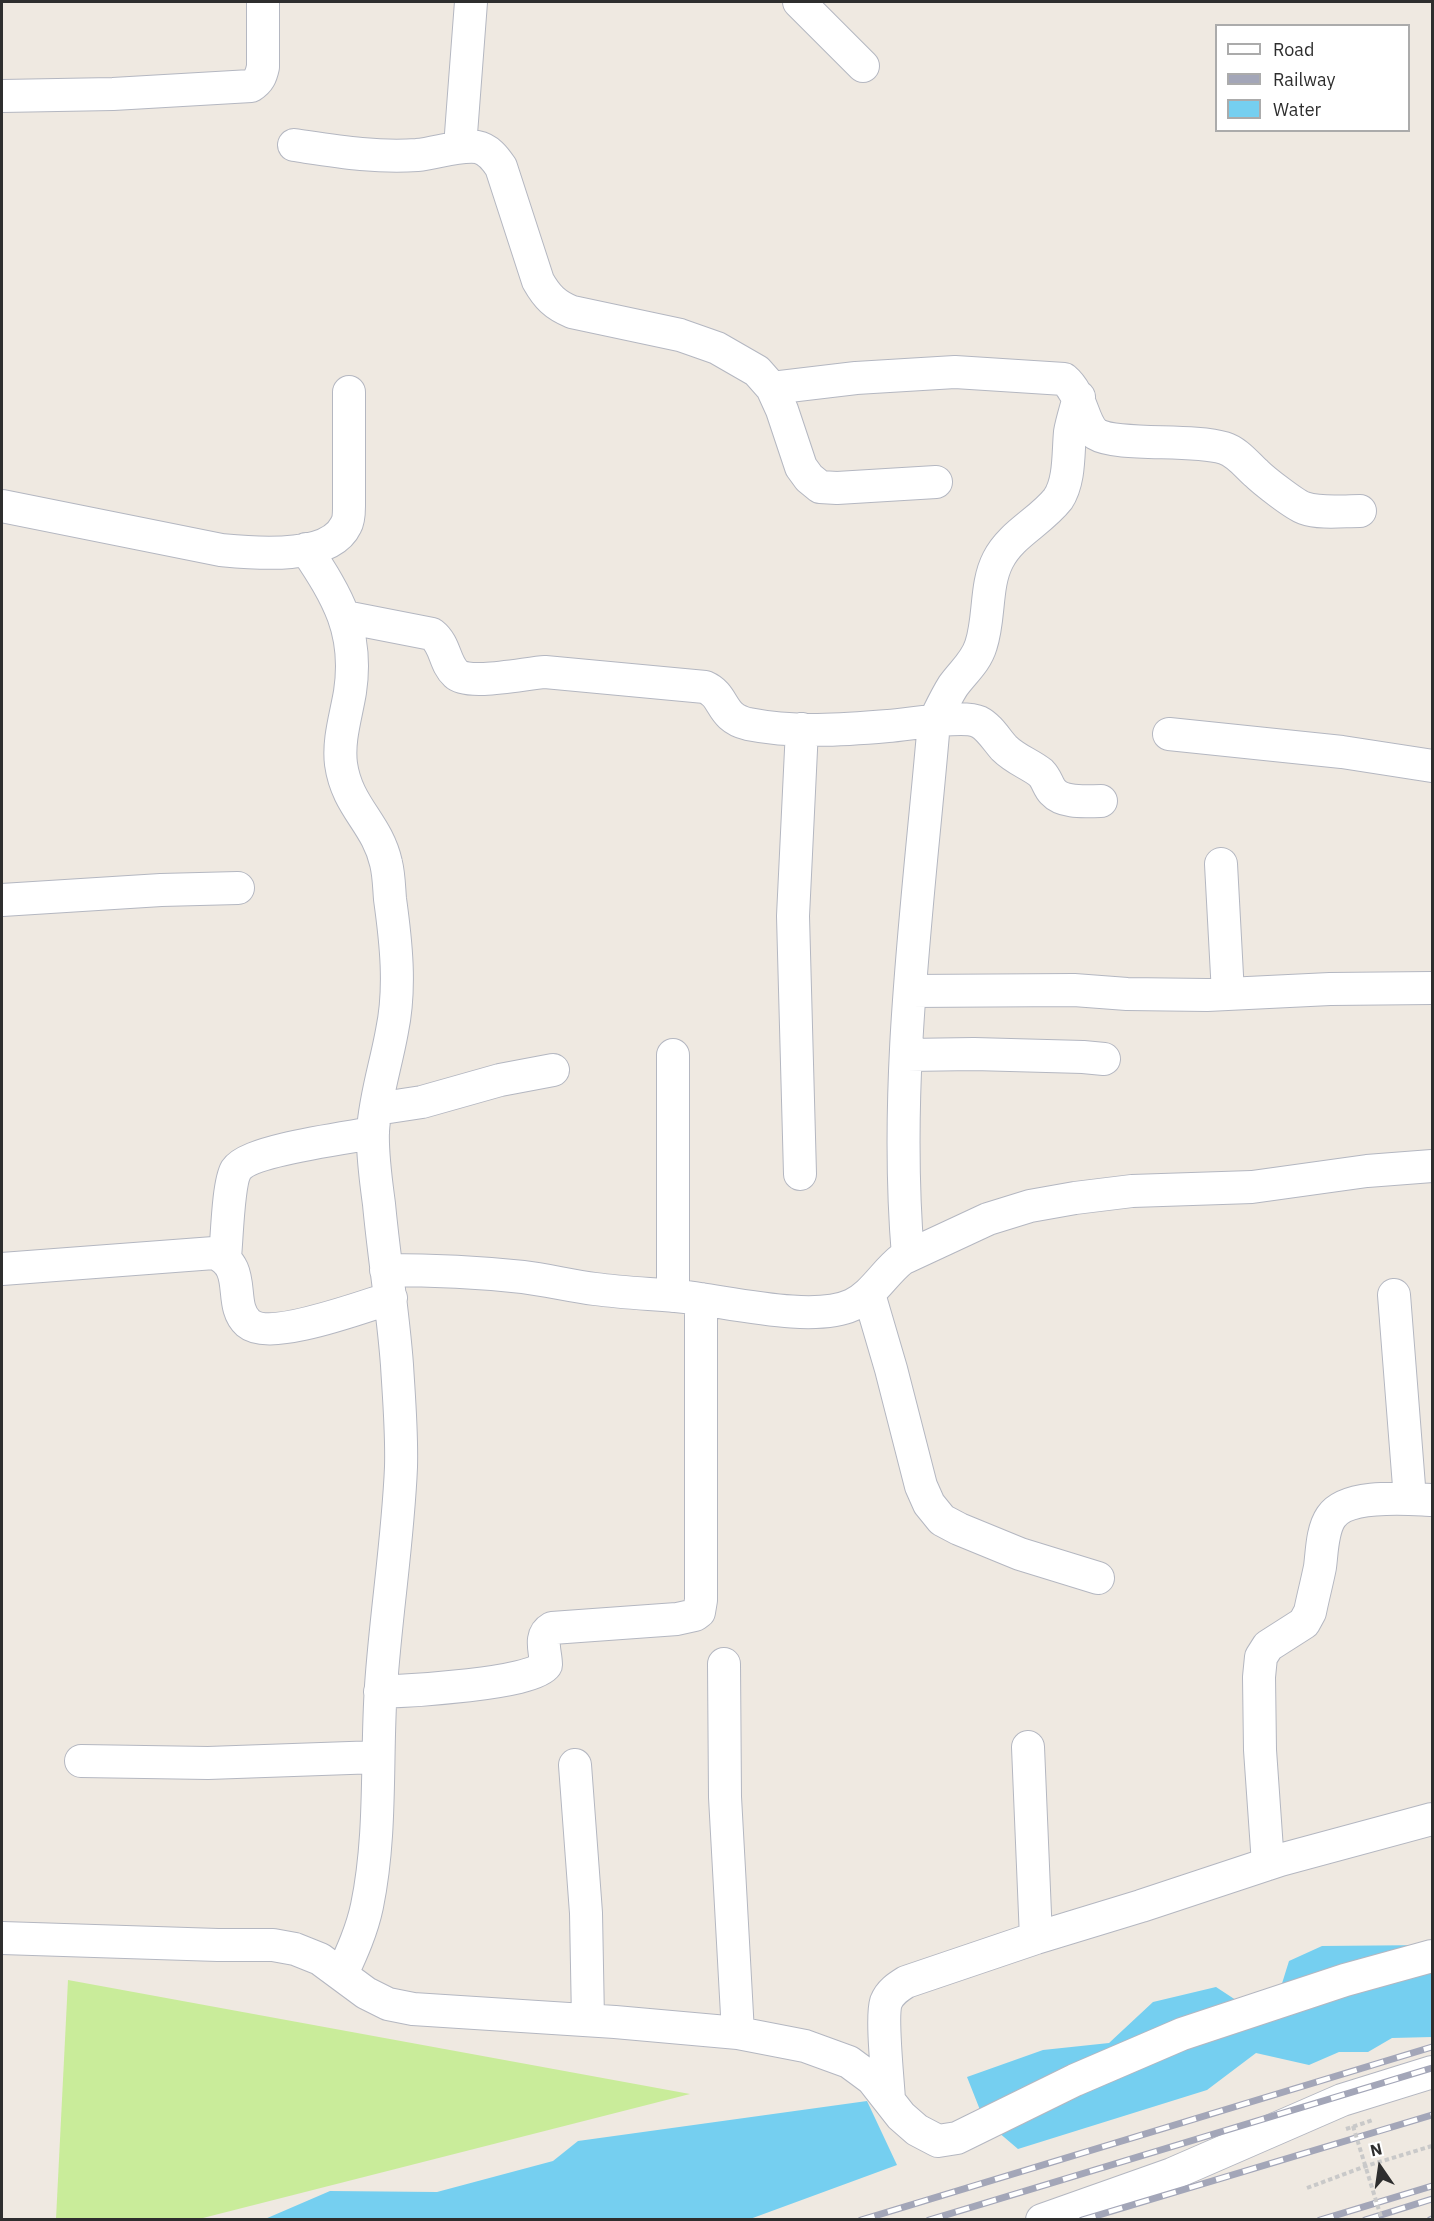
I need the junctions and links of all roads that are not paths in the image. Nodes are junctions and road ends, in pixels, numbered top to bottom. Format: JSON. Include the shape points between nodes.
{"nodes":[{"id":1,"x":263,"y":2,"type":"edge"},
{"id":2,"x":471,"y":2,"type":"edge"},
{"id":3,"x":798,"y":2,"type":"edge"},
{"id":4,"x":863,"y":66,"type":"dead end"},
{"id":5,"x":2,"y":96,"type":"edge"},
{"id":6,"x":294,"y":145,"type":"dead end"},
{"id":7,"x":460,"y":147,"type":"junction"},
{"id":8,"x":772,"y":388,"type":"junction"},
{"id":9,"x":349,"y":392,"type":"dead end"},
{"id":10,"x":1079,"y":397,"type":"junction"},
{"id":11,"x":936,"y":482,"type":"dead end"},
{"id":12,"x":2,"y":506,"type":"edge"},
{"id":13,"x":1359,"y":511,"type":"dead end"},
{"id":14,"x":306,"y":549,"type":"junction"},
{"id":15,"x":345,"y":617,"type":"junction"},
{"id":16,"x":934,"y":722,"type":"junction"},
{"id":17,"x":802,"y":729,"type":"junction"},
{"id":18,"x":1169,"y":734,"type":"dead end"},
{"id":19,"x":1432,"y":766,"type":"edge"},
{"id":20,"x":1101,"y":801,"type":"dead end"},
{"id":21,"x":1221,"y":864,"type":"dead end"},
{"id":22,"x":238,"y":888,"type":"dead end"},
{"id":23,"x":2,"y":900,"type":"edge"},
{"id":24,"x":1432,"y":988,"type":"edge"},
{"id":25,"x":910,"y":991,"type":"junction"},
{"id":26,"x":1228,"y":994,"type":"junction"},
{"id":27,"x":673,"y":1054,"type":"dead end"},
{"id":28,"x":907,"y":1055,"type":"junction"},
{"id":29,"x":1104,"y":1059,"type":"dead end"},
{"id":30,"x":553,"y":1070,"type":"dead end"},
{"id":31,"x":375,"y":1121,"type":"junction"},
{"id":32,"x":1432,"y":1166,"type":"edge"},
{"id":33,"x":800,"y":1174,"type":"dead end"},
{"id":34,"x":908,"y":1256,"type":"junction"},
{"id":35,"x":225,"y":1257,"type":"junction"},
{"id":36,"x":2,"y":1269,"type":"edge"},
{"id":37,"x":388,"y":1284,"type":"junction"},
{"id":38,"x":869,"y":1294,"type":"junction"},
{"id":39,"x":1394,"y":1295,"type":"dead end"},
{"id":40,"x":687,"y":1298,"type":"junction"},
{"id":41,"x":1421,"y":1499,"type":"edge"},
{"id":42,"x":1098,"y":1578,"type":"dead end"},
{"id":43,"x":724,"y":1664,"type":"dead end"},
{"id":44,"x":380,"y":1692,"type":"junction"},
{"id":45,"x":1028,"y":1747,"type":"dead end"},
{"id":46,"x":378,"y":1757,"type":"junction"},
{"id":47,"x":81,"y":1761,"type":"dead end"},
{"id":48,"x":575,"y":1765,"type":"dead end"},
{"id":49,"x":1432,"y":1818,"type":"edge"},
{"id":50,"x":1268,"y":1864,"type":"junction"},
{"id":51,"x":2,"y":1938,"type":"edge"},
{"id":52,"x":1036,"y":1938,"type":"junction"},
{"id":53,"x":1432,"y":1956,"type":"edge"},
{"id":54,"x":342,"y":1974,"type":"junction"},
{"id":55,"x":588,"y":2020,"type":"junction"},
{"id":56,"x":738,"y":2033,"type":"junction"},
{"id":57,"x":1432,"y":2072,"type":"edge"},
{"id":58,"x":889,"y":2100,"type":"junction"},
{"id":59,"x":1042,"y":2220,"type":"edge"}],
"edges":[{"from":1,"to":5,"type":"street","via":[[263,67],[261,77],[251,86]]},
{"from":2,"to":7,"type":"street"},
{"from":3,"to":4,"type":"street"},
{"from":6,"to":7,"type":"street","via":[[385,156]]},
{"from":7,"to":8,"type":"street","via":[[479,147],[492,154],[501,167],[538,280],[556,305],[572,312],[680,335],[717,348],[757,371]]},
{"from":8,"to":10,"type":"street","via":[[955,372],[1064,379]]},
{"from":8,"to":11,"type":"street","via":[[801,467],[819,487]]},
{"from":9,"to":14,"type":"street","via":[[347,525],[337,536]]},
{"from":10,"to":13,"type":"street","via":[[1088,424],[1105,437],[1191,442],[1227,449],[1303,508]]},
{"from":10,"to":16,"type":"street","via":[[1065,484],[1053,505],[1017,536],[996,562],[981,646]]},
{"from":12,"to":14,"type":"street","via":[[221,550],[289,553]]},
{"from":14,"to":15,"type":"street"},
{"from":15,"to":17,"type":"street","via":[[432,634],[439,639],[451,668],[462,678],[490,679],[545,672],[705,687],[714,691],[729,716],[737,721]]},
{"from":15,"to":31,"type":"street","via":[[352,677],[340,759],[350,797],[377,836],[386,863],[396,954],[393,1027]]},
{"from":16,"to":17,"type":"street"},
{"from":16,"to":20,"type":"street","via":[[978,722],[1010,754],[1041,774],[1056,795],[1068,800]]},
{"from":16,"to":25,"type":"street"},
{"from":17,"to":33,"type":"street","via":[[793,916]]},
{"from":18,"to":19,"type":"street","via":[[1342,752]]},
{"from":21,"to":26,"type":"street"},
{"from":22,"to":23,"type":"street"},
{"from":24,"to":26,"type":"street"},
{"from":25,"to":26,"type":"street"},
{"from":25,"to":28,"type":"street"},
{"from":27,"to":40,"type":"street"},
{"from":28,"to":29,"type":"street"},
{"from":28,"to":34,"type":"street","via":[[903,1156]]},
{"from":30,"to":31,"type":"street","via":[[422,1102]]},
{"from":31,"to":35,"type":"street","via":[[245,1161],[236,1171],[232,1186]]},
{"from":31,"to":37,"type":"street"},
{"from":32,"to":34,"type":"street","via":[[1252,1187],[1132,1191],[1075,1198],[988,1219]]},
{"from":34,"to":38,"type":"street","via":[[890,1269]]},
{"from":35,"to":36,"type":"street","via":[[197,1253]]},
{"from":35,"to":37,"type":"street","via":[[232,1268],[243,1316],[249,1324],[260,1328],[306,1324]]},
{"from":37,"to":40,"type":"street","via":[[444,1270]]},
{"from":37,"to":44,"type":"street","via":[[401,1465]]},
{"from":38,"to":40,"type":"street","via":[[831,1312],[808,1313]]},
{"from":38,"to":42,"type":"street","via":[[929,1504],[942,1520],[959,1529],[1020,1554]]},
{"from":39,"to":41,"type":"street"},
{"from":40,"to":44,"type":"street","via":[[699,1612],[677,1619],[552,1628],[543,1636],[546,1665],[537,1672],[476,1685]]},
{"from":41,"to":50,"type":"street","via":[[1355,1502],[1330,1517],[1310,1612],[1304,1623],[1273,1642],[1261,1657],[1260,1750]]},
{"from":43,"to":56,"type":"street","via":[[725,1817]]},
{"from":44,"to":46,"type":"street"},
{"from":45,"to":52,"type":"street"},
{"from":46,"to":47,"type":"street","via":[[208,1763]]},
{"from":46,"to":54,"type":"street","via":[[370,1887],[355,1944]]},
{"from":48,"to":55,"type":"street","via":[[586,1913]]},
{"from":49,"to":50,"type":"street"},
{"from":50,"to":52,"type":"street"},
{"from":51,"to":54,"type":"street","via":[[273,1945],[320,1959]]},
{"from":52,"to":58,"type":"street","via":[[941,1969],[893,1990],[886,2002],[885,2018]]},
{"from":53,"to":58,"type":"street","via":[[1345,1980],[1182,2034],[1075,2080],[957,2138],[938,2141],[917,2130]]},
{"from":54,"to":55,"type":"street","via":[[380,2001],[412,2009]]},
{"from":55,"to":56,"type":"street"},
{"from":56,"to":58,"type":"street","via":[[805,2046],[849,2062],[872,2079]]},
{"from":57,"to":59,"type":"street","via":[[1342,2100],[1172,2174]]}]}
